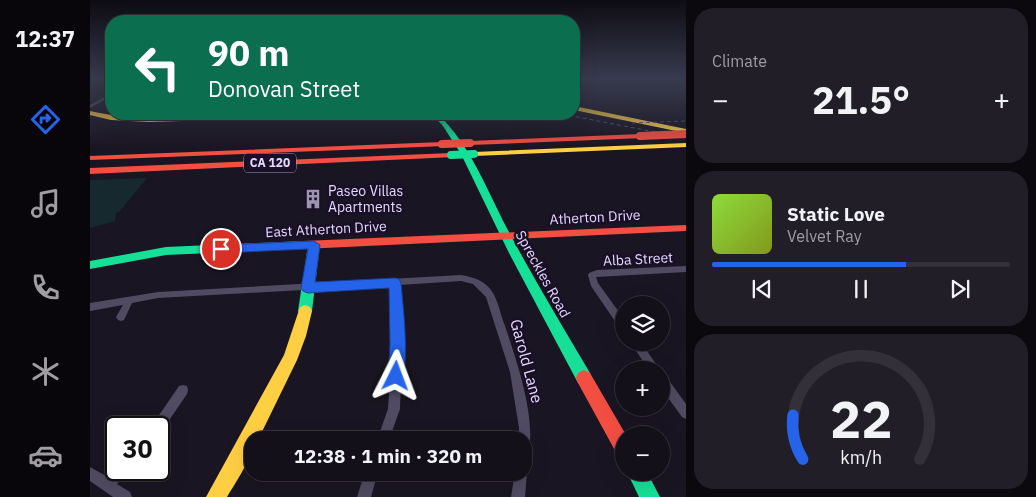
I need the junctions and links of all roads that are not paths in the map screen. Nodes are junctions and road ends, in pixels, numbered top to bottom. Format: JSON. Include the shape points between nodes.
{"nodes":[{"id":1,"x":90,"y":108,"type":"edge"},
{"id":2,"x":580,"y":109,"type":"edge"},
{"id":3,"x":105,"y":112,"type":"edge"},
{"id":4,"x":90,"y":113,"type":"edge"},
{"id":5,"x":105,"y":117,"type":"edge"},
{"id":6,"x":442,"y":120,"type":"edge"},
{"id":7,"x":686,"y":133,"type":"edge"},
{"id":8,"x":686,"y":146,"type":"edge"},
{"id":9,"x":90,"y":158,"type":"edge"},
{"id":10,"x":90,"y":171,"type":"edge"},
{"id":11,"x":686,"y":228,"type":"edge"},
{"id":12,"x":505,"y":236,"type":"junction"},
{"id":13,"x":314,"y":245,"type":"junction"},
{"id":14,"x":90,"y":265,"type":"edge"},
{"id":15,"x":686,"y":269,"type":"edge"},
{"id":16,"x":395,"y":283,"type":"junction"},
{"id":17,"x":308,"y":288,"type":"junction"},
{"id":18,"x":129,"y":301,"type":"junction"},
{"id":19,"x":90,"y":307,"type":"edge"},
{"id":20,"x":615,"y":314,"type":"edge"},
{"id":21,"x":121,"y":318,"type":"dead end"},
{"id":22,"x":184,"y":390,"type":"dead end"},
{"id":23,"x":670,"y":391,"type":"edge"},
{"id":24,"x":686,"y":413,"type":"edge"},
{"id":25,"x":166,"y":416,"type":"edge"},
{"id":26,"x":386,"y":431,"type":"edge"},
{"id":27,"x":526,"y":431,"type":"edge"},
{"id":28,"x":615,"y":434,"type":"edge"},
{"id":29,"x":90,"y":474,"type":"edge"},
{"id":30,"x":111,"y":481,"type":"edge"},
{"id":31,"x":369,"y":481,"type":"edge"},
{"id":32,"x":520,"y":481,"type":"edge"},
{"id":33,"x":641,"y":481,"type":"edge"},
{"id":34,"x":107,"y":485,"type":"junction"},
{"id":35,"x":125,"y":497,"type":"edge"},
{"id":36,"x":216,"y":497,"type":"edge"},
{"id":37,"x":364,"y":497,"type":"edge"},
{"id":38,"x":518,"y":497,"type":"edge"},
{"id":39,"x":650,"y":497,"type":"edge"}],
"edges":[{"from":1,"to":3,"type":"main road"},
{"from":2,"to":7,"type":"main road"},
{"from":4,"to":5,"type":"main road"},
{"from":6,"to":12,"type":"main road","name":"Spreckles Road","via":[[456,139]]},
{"from":7,"to":9,"type":"main road","number":"CA 120","bridge":true},
{"from":8,"to":10,"type":"main road","number":"CA 120","bridge":true},
{"from":11,"to":12,"type":"main road","name":"Atherton Drive"},
{"from":12,"to":13,"type":"main road","name":"East Atherton Drive"},
{"from":12,"to":28,"type":"main road","name":"Spreckles Road"},
{"from":13,"to":14,"type":"main road","name":"East Atherton Drive","via":[[166,251]]},
{"from":13,"to":17,"type":"main road"},
{"from":15,"to":20,"type":"street","name":"Alba Street","via":[[592,275],[594,284]]},
{"from":16,"to":17,"type":"street"},
{"from":16,"to":26,"type":"street","via":[[394,409]]},
{"from":16,"to":27,"type":"street","name":"Garold Lane","via":[[461,278],[476,281],[490,295],[515,372]]},
{"from":17,"to":18,"type":"street","via":[[158,295]]},
{"from":17,"to":36,"type":"main road","via":[[303,322],[283,373]]},
{"from":18,"to":19,"type":"street"},
{"from":18,"to":21,"type":"street"},
{"from":22,"to":25,"type":"street"},
{"from":23,"to":24,"type":"street"},
{"from":29,"to":34,"type":"street"},
{"from":30,"to":34,"type":"street"},
{"from":31,"to":37,"type":"street"},
{"from":32,"to":38,"type":"street"},
{"from":33,"to":39,"type":"main road"},
{"from":34,"to":35,"type":"street"}]}
